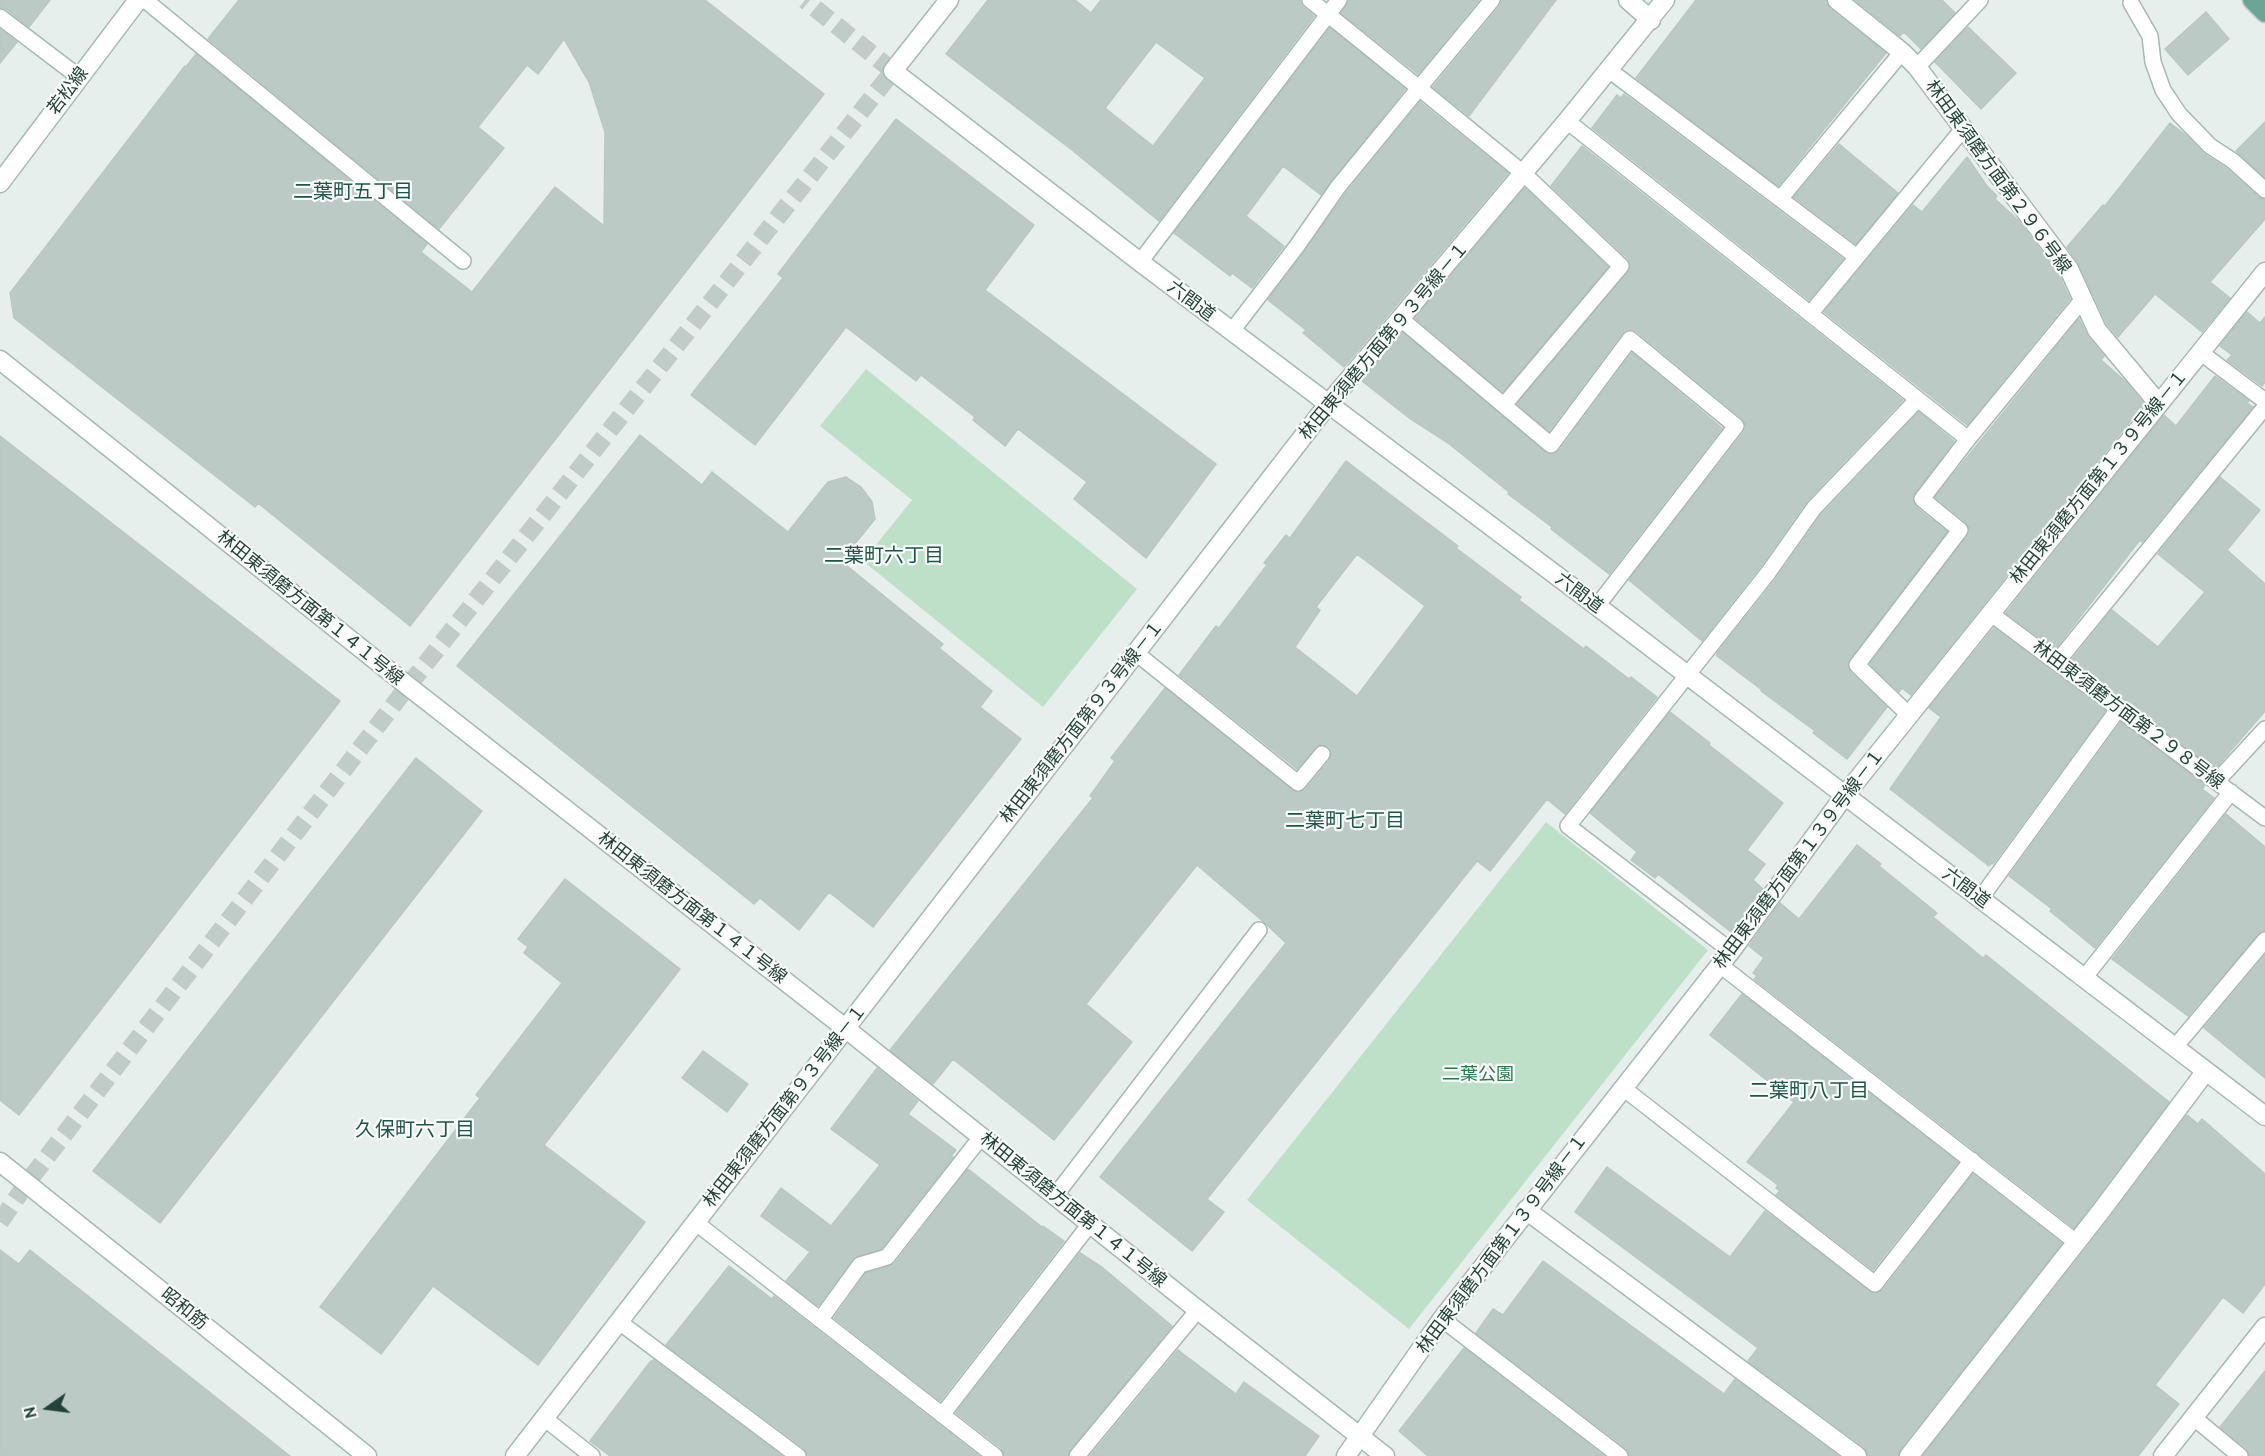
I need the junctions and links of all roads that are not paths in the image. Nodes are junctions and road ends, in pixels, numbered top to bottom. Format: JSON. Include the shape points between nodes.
{"nodes":[{"id":1,"x":138,"y":0,"type":"edge"},
{"id":2,"x":145,"y":0,"type":"edge"},
{"id":3,"x":949,"y":0,"type":"edge"},
{"id":4,"x":1310,"y":0,"type":"edge"},
{"id":5,"x":1339,"y":0,"type":"edge"},
{"id":6,"x":1492,"y":0,"type":"edge"},
{"id":7,"x":1628,"y":0,"type":"edge"},
{"id":8,"x":1665,"y":0,"type":"edge"},
{"id":9,"x":1837,"y":0,"type":"edge"},
{"id":10,"x":1980,"y":0,"type":"edge"},
{"id":11,"x":2252,"y":0,"type":"edge"},
{"id":12,"x":2131,"y":3,"type":"dead end"},
{"id":13,"x":2265,"y":13,"type":"edge"},
{"id":14,"x":1328,"y":14,"type":"junction"},
{"id":15,"x":0,"y":17,"type":"edge"},
{"id":16,"x":1651,"y":20,"type":"junction"},
{"id":17,"x":1902,"y":52,"type":"junction"},
{"id":18,"x":1917,"y":67,"type":"junction"},
{"id":19,"x":1609,"y":70,"type":"junction"},
{"id":20,"x":78,"y":77,"type":"junction"},
{"id":21,"x":1419,"y":88,"type":"junction"},
{"id":22,"x":1567,"y":122,"type":"junction"},
{"id":23,"x":1963,"y":129,"type":"junction"},
{"id":24,"x":1523,"y":173,"type":"junction"},
{"id":25,"x":0,"y":183,"type":"edge"},
{"id":26,"x":2265,"y":190,"type":"edge"},
{"id":27,"x":1780,"y":199,"type":"junction"},
{"id":28,"x":1857,"y":258,"type":"junction"},
{"id":29,"x":463,"y":261,"type":"dead end"},
{"id":30,"x":1140,"y":262,"type":"junction"},
{"id":31,"x":2265,"y":272,"type":"edge"},
{"id":32,"x":2083,"y":299,"type":"junction"},
{"id":33,"x":1810,"y":314,"type":"junction"},
{"id":34,"x":1401,"y":319,"type":"junction"},
{"id":35,"x":1232,"y":331,"type":"junction"},
{"id":36,"x":2200,"y":352,"type":"junction"},
{"id":37,"x":0,"y":360,"type":"edge"},
{"id":38,"x":1917,"y":400,"type":"junction"},
{"id":39,"x":2265,"y":401,"type":"edge"},
{"id":40,"x":1329,"y":403,"type":"junction"},
{"id":41,"x":2158,"y":403,"type":"junction"},
{"id":42,"x":1504,"y":405,"type":"junction"},
{"id":43,"x":2265,"y":407,"type":"edge"},
{"id":44,"x":1968,"y":439,"type":"junction"},
{"id":45,"x":1597,"y":606,"type":"junction"},
{"id":46,"x":1990,"y":613,"type":"junction"},
{"id":47,"x":1136,"y":653,"type":"junction"},
{"id":48,"x":2057,"y":663,"type":"junction"},
{"id":49,"x":1687,"y":675,"type":"junction"},
{"id":50,"x":2119,"y":708,"type":"junction"},
{"id":51,"x":1909,"y":716,"type":"junction"},
{"id":52,"x":2265,"y":729,"type":"edge"},
{"id":53,"x":1322,"y":754,"type":"dead end"},
{"id":54,"x":2217,"y":781,"type":"junction"},
{"id":55,"x":2231,"y":792,"type":"junction"},
{"id":56,"x":1845,"y":795,"type":"junction"},
{"id":57,"x":2265,"y":818,"type":"edge"},
{"id":58,"x":1980,"y":899,"type":"junction"},
{"id":59,"x":1259,"y":930,"type":"dead end"},
{"id":60,"x":2265,"y":940,"type":"edge"},
{"id":61,"x":1725,"y":958,"type":"junction"},
{"id":62,"x":2084,"y":978,"type":"junction"},
{"id":63,"x":845,"y":1028,"type":"junction"},
{"id":64,"x":2175,"y":1047,"type":"junction"},
{"id":65,"x":2206,"y":1071,"type":"junction"},
{"id":66,"x":1623,"y":1088,"type":"junction"},
{"id":67,"x":2265,"y":1116,"type":"edge"},
{"id":68,"x":981,"y":1137,"type":"junction"},
{"id":69,"x":1972,"y":1160,"type":"junction"},
{"id":70,"x":0,"y":1162,"type":"edge"},
{"id":71,"x":1055,"y":1196,"type":"junction"},
{"id":72,"x":1526,"y":1210,"type":"junction"},
{"id":73,"x":695,"y":1222,"type":"junction"},
{"id":74,"x":1090,"y":1224,"type":"junction"},
{"id":75,"x":2076,"y":1242,"type":"junction"},
{"id":76,"x":1198,"y":1310,"type":"junction"},
{"id":77,"x":1442,"y":1319,"type":"junction"},
{"id":78,"x":820,"y":1320,"type":"junction"},
{"id":79,"x":618,"y":1321,"type":"junction"},
{"id":80,"x":2265,"y":1327,"type":"edge"},
{"id":81,"x":942,"y":1415,"type":"junction"},
{"id":82,"x":2193,"y":1417,"type":"junction"},
{"id":83,"x":544,"y":1418,"type":"junction"},
{"id":84,"x":1360,"y":1438,"type":"junction"},
{"id":85,"x":367,"y":1456,"type":"edge"},
{"id":86,"x":515,"y":1456,"type":"edge"},
{"id":87,"x":592,"y":1456,"type":"edge"},
{"id":88,"x":798,"y":1456,"type":"edge"},
{"id":89,"x":995,"y":1456,"type":"edge"},
{"id":90,"x":1077,"y":1456,"type":"edge"},
{"id":91,"x":1346,"y":1456,"type":"edge"},
{"id":92,"x":1385,"y":1456,"type":"edge"},
{"id":93,"x":1620,"y":1456,"type":"edge"},
{"id":94,"x":1857,"y":1456,"type":"edge"},
{"id":95,"x":1909,"y":1456,"type":"edge"},
{"id":96,"x":2163,"y":1456,"type":"edge"},
{"id":97,"x":2240,"y":1456,"type":"edge"}],
"edges":[{"from":1,"to":20,"type":"street","name":"若松線"},
{"from":2,"to":29,"type":"lane"},
{"from":3,"to":30,"type":"street","name":"六間道","via":[[893,71]]},
{"from":4,"to":14,"type":"lane"},
{"from":5,"to":14,"type":"lane"},
{"from":6,"to":21,"type":"lane"},
{"from":7,"to":16,"type":"street"},
{"from":8,"to":16,"type":"street","name":"林田東須磨方面第９３号線－１"},
{"from":9,"to":17,"type":"street","name":"林田東須磨方面第２９６号線"},
{"from":10,"to":18,"type":"lane"},
{"from":11,"to":13,"type":"main road"},
{"from":12,"to":26,"type":"lane","via":[[2150,36],[2153,63],[2163,90],[2179,114],[2210,146]]},
{"from":14,"to":21,"type":"lane"},
{"from":14,"to":30,"type":"lane"},
{"from":15,"to":20,"type":"lane"},
{"from":16,"to":19,"type":"street","name":"林田東須磨方面第９３号線－１"},
{"from":17,"to":18,"type":"street","name":"林田東須磨方面第２９６号線"},
{"from":17,"to":27,"type":"lane"},
{"from":18,"to":23,"type":"street","name":"林田東須磨方面第２９６号線"},
{"from":19,"to":22,"type":"street","name":"林田東須磨方面第９３号線－１"},
{"from":19,"to":27,"type":"lane"},
{"from":20,"to":25,"type":"street","name":"若松線"},
{"from":21,"to":24,"type":"lane"},
{"from":21,"to":35,"type":"lane","via":[[1338,187]]},
{"from":22,"to":24,"type":"street","name":"林田東須磨方面第９３号線－１"},
{"from":22,"to":33,"type":"lane"},
{"from":23,"to":28,"type":"lane"},
{"from":23,"to":32,"type":"street","name":"林田東須磨方面第２９６号線","via":[[2068,269]]},
{"from":24,"to":34,"type":"street","name":"林田東須磨方面第９３号線－１"},
{"from":24,"to":42,"type":"lane","via":[[1621,266]]},
{"from":27,"to":28,"type":"lane"},
{"from":28,"to":33,"type":"lane"},
{"from":30,"to":35,"type":"street","name":"六間道"},
{"from":31,"to":36,"type":"street","name":"林田東須磨方面第１３９号線－１"},
{"from":32,"to":41,"type":"street","name":"林田東須磨方面第２９６号線","via":[[2097,330]]},
{"from":32,"to":44,"type":"lane"},
{"from":33,"to":38,"type":"lane"},
{"from":34,"to":40,"type":"street","name":"林田東須磨方面第９３号線－１"},
{"from":34,"to":42,"type":"lane"},
{"from":35,"to":40,"type":"street","name":"六間道"},
{"from":36,"to":39,"type":"lane"},
{"from":36,"to":41,"type":"street","name":"林田東須磨方面第１３９号線－１"},
{"from":37,"to":63,"type":"street","name":"林田東須磨方面第１４１号線"},
{"from":38,"to":44,"type":"lane"},
{"from":38,"to":49,"type":"lane","via":[[1814,508]]},
{"from":40,"to":45,"type":"street","name":"六間道"},
{"from":40,"to":47,"type":"street","name":"林田東須磨方面第９３号線－１"},
{"from":41,"to":46,"type":"street","name":"林田東須磨方面第１３９号線－１"},
{"from":42,"to":45,"type":"lane","via":[[1551,445],[1630,339],[1736,426]]},
{"from":43,"to":48,"type":"lane"},
{"from":44,"to":51,"type":"lane","via":[[1922,499],[1960,530],[1857,665]]},
{"from":45,"to":49,"type":"street","name":"六間道"},
{"from":46,"to":48,"type":"lane","name":"林田東須磨方面第２９８号線"},
{"from":46,"to":51,"type":"street","name":"林田東須磨方面第１３９号線－１"},
{"from":47,"to":53,"type":"lane","via":[[1298,783]]},
{"from":47,"to":63,"type":"street","name":"林田東須磨方面第９３号線－１"},
{"from":48,"to":50,"type":"lane","name":"林田東須磨方面第２９８号線"},
{"from":49,"to":56,"type":"street","name":"六間道"},
{"from":49,"to":61,"type":"lane","via":[[1568,826]]},
{"from":50,"to":54,"type":"lane","name":"林田東須磨方面第２９８号線"},
{"from":50,"to":58,"type":"lane"},
{"from":51,"to":56,"type":"street","name":"林田東須磨方面第１３９号線－１"},
{"from":52,"to":54,"type":"lane"},
{"from":54,"to":55,"type":"lane","name":"林田東須磨方面第２９８号線"},
{"from":55,"to":57,"type":"lane","name":"林田東須磨方面第２９８号線"},
{"from":55,"to":62,"type":"lane"},
{"from":56,"to":58,"type":"street","name":"六間道"},
{"from":56,"to":61,"type":"street","name":"林田東須磨方面第１３９号線－１"},
{"from":58,"to":62,"type":"street","name":"六間道"},
{"from":59,"to":71,"type":"lane"},
{"from":60,"to":64,"type":"lane"},
{"from":61,"to":66,"type":"street","name":"林田東須磨方面第１３９号線－１"},
{"from":61,"to":69,"type":"lane"},
{"from":62,"to":64,"type":"street","name":"六間道"},
{"from":63,"to":68,"type":"street","name":"林田東須磨方面第１４１号線"},
{"from":63,"to":73,"type":"street","name":"林田東須磨方面第９３号線－１"},
{"from":64,"to":65,"type":"street","name":"六間道"},
{"from":65,"to":67,"type":"street","name":"六間道"},
{"from":65,"to":75,"type":"street"},
{"from":66,"to":69,"type":"lane","via":[[1875,1284]]},
{"from":66,"to":72,"type":"street","name":"林田東須磨方面第１３９号線－１"},
{"from":68,"to":71,"type":"street","name":"林田東須磨方面第１４１号線"},
{"from":68,"to":78,"type":"lane","via":[[887,1257],[860,1265]]},
{"from":69,"to":75,"type":"lane"},
{"from":70,"to":85,"type":"street","name":"昭和筋"},
{"from":71,"to":74,"type":"street","name":"林田東須磨方面第１４１号線"},
{"from":72,"to":77,"type":"street","name":"林田東須磨方面第１３９号線－１"},
{"from":72,"to":94,"type":"street"},
{"from":73,"to":78,"type":"lane"},
{"from":73,"to":79,"type":"street","name":"林田東須磨方面第９３号線－１"},
{"from":74,"to":76,"type":"street","name":"林田東須磨方面第１４１号線"},
{"from":74,"to":81,"type":"lane"},
{"from":75,"to":95,"type":"street"},
{"from":76,"to":84,"type":"street","name":"林田東須磨方面第１４１号線"},
{"from":76,"to":90,"type":"lane"},
{"from":77,"to":84,"type":"street","name":"林田東須磨方面第１３９号線－１"},
{"from":77,"to":93,"type":"lane"},
{"from":78,"to":81,"type":"lane"},
{"from":79,"to":83,"type":"street","name":"林田東須磨方面第９３号線－１"},
{"from":79,"to":88,"type":"lane"},
{"from":80,"to":82,"type":"street"},
{"from":81,"to":89,"type":"lane"},
{"from":82,"to":96,"type":"street"},
{"from":82,"to":97,"type":"lane"},
{"from":83,"to":86,"type":"street","name":"林田東須磨方面第９３号線－１"},
{"from":83,"to":87,"type":"lane"},
{"from":84,"to":91,"type":"street","name":"林田東須磨方面第１３９号線－１"},
{"from":84,"to":92,"type":"street","name":"林田東須磨方面第１４１号線"}]}
